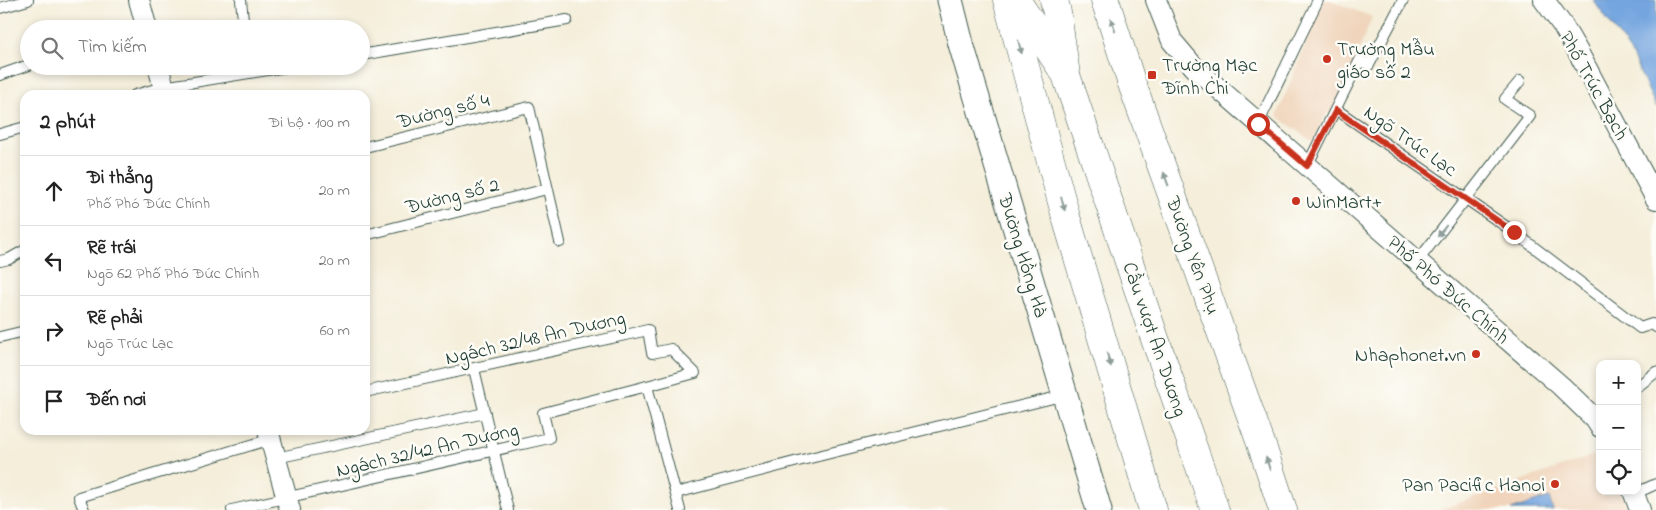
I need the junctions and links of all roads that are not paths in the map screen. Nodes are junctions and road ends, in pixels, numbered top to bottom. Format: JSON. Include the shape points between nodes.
{"nodes":[{"id":1,"x":28,"y":0,"type":"edge"},
{"id":2,"x":139,"y":0,"type":"edge"},
{"id":3,"x":241,"y":0,"type":"edge"},
{"id":4,"x":950,"y":0,"type":"edge"},
{"id":5,"x":1007,"y":0,"type":"edge"},
{"id":6,"x":1016,"y":0,"type":"edge"},
{"id":7,"x":1054,"y":0,"type":"edge"},
{"id":8,"x":1104,"y":0,"type":"edge"},
{"id":9,"x":1156,"y":0,"type":"edge"},
{"id":10,"x":1318,"y":0,"type":"edge"},
{"id":11,"x":1403,"y":0,"type":"edge"},
{"id":12,"x":1544,"y":0,"type":"edge"},
{"id":13,"x":0,"y":8,"type":"edge"},
{"id":14,"x":143,"y":20,"type":"edge"},
{"id":15,"x":243,"y":20,"type":"edge"},
{"id":16,"x":567,"y":20,"type":"dead end"},
{"id":17,"x":370,"y":53,"type":"edge"},
{"id":18,"x":20,"y":68,"type":"edge"},
{"id":19,"x":0,"y":75,"type":"edge"},
{"id":20,"x":161,"y":75,"type":"edge"},
{"id":21,"x":229,"y":75,"type":"edge"},
{"id":22,"x":1066,"y":75,"type":"junction"},
{"id":23,"x":1520,"y":80,"type":"dead end"},
{"id":24,"x":165,"y":90,"type":"edge"},
{"id":25,"x":169,"y":90,"type":"edge"},
{"id":26,"x":1336,"y":110,"type":"junction"},
{"id":27,"x":1258,"y":124,"type":"junction"},
{"id":28,"x":20,"y":128,"type":"edge"},
{"id":29,"x":0,"y":134,"type":"edge"},
{"id":30,"x":370,"y":147,"type":"edge"},
{"id":31,"x":1307,"y":166,"type":"junction"},
{"id":32,"x":547,"y":189,"type":"junction"},
{"id":33,"x":1466,"y":199,"type":"junction"},
{"id":34,"x":1656,"y":199,"type":"edge"},
{"id":35,"x":370,"y":234,"type":"edge"},
{"id":36,"x":560,"y":242,"type":"dead end"},
{"id":37,"x":20,"y":253,"type":"edge"},
{"id":38,"x":0,"y":261,"type":"edge"},
{"id":39,"x":1417,"y":262,"type":"junction"},
{"id":40,"x":1656,"y":327,"type":"edge"},
{"id":41,"x":20,"y":332,"type":"edge"},
{"id":42,"x":0,"y":337,"type":"edge"},
{"id":43,"x":474,"y":369,"type":"junction"},
{"id":44,"x":1656,"y":372,"type":"edge"},
{"id":45,"x":1641,"y":384,"type":"edge"},
{"id":46,"x":647,"y":386,"type":"junction"},
{"id":47,"x":370,"y":391,"type":"edge"},
{"id":48,"x":1065,"y":394,"type":"junction"},
{"id":49,"x":485,"y":413,"type":"junction"},
{"id":50,"x":1596,"y":419,"type":"edge"},
{"id":51,"x":370,"y":429,"type":"edge"},
{"id":52,"x":328,"y":435,"type":"edge"},
{"id":53,"x":271,"y":443,"type":"edge"},
{"id":54,"x":494,"y":451,"type":"junction"},
{"id":55,"x":1656,"y":484,"type":"edge"},
{"id":56,"x":676,"y":493,"type":"junction"},
{"id":57,"x":1636,"y":498,"type":"edge"},
{"id":58,"x":289,"y":504,"type":"edge"},
{"id":59,"x":84,"y":510,"type":"edge"},
{"id":60,"x":232,"y":510,"type":"edge"},
{"id":61,"x":508,"y":510,"type":"edge"},
{"id":62,"x":680,"y":510,"type":"edge"},
{"id":63,"x":1099,"y":510,"type":"edge"},
{"id":64,"x":1153,"y":510,"type":"edge"},
{"id":65,"x":1215,"y":510,"type":"edge"},
{"id":66,"x":1283,"y":510,"type":"edge"}],
"edges":[{"from":1,"to":13,"type":"lane"},
{"from":2,"to":14,"type":"street"},
{"from":3,"to":15,"type":"lane"},
{"from":4,"to":48,"type":"street","name":"Đường Hồng Hà"},
{"from":5,"to":64,"type":"main road","one_way":true,"via":[[1066,217]]},
{"from":6,"to":22,"type":"main road"},
{"from":7,"to":22,"type":"main road"},
{"from":66,"to":8,"type":"main road","name":"Đường Yên Phụ","one_way":true},
{"from":9,"to":27,"type":"street","name":"Phố Phó Đức Chính","via":[[1172,41],[1194,68]]},
{"from":10,"to":27,"type":"lane"},
{"from":11,"to":26,"type":"lane","via":[[1369,65],[1360,60]]},
{"from":12,"to":34,"type":"street","name":"Phố Trúc Bạch","via":[[1577,50]]},
{"from":16,"to":17,"type":"lane"},
{"from":18,"to":19,"type":"lane"},
{"from":20,"to":24,"type":"street"},
{"from":21,"to":25,"type":"lane"},
{"from":22,"to":65,"type":"main road","name":"Cầu vượt An Dương"},
{"from":23,"to":33,"type":"lane","via":[[1505,99],[1530,116]]},
{"from":26,"to":31,"type":"lane"},
{"from":26,"to":33,"type":"lane","name":"Ngõ Trúc Lạc"},
{"from":27,"to":31,"type":"street","name":"Phố Phó Đức Chính"},
{"from":28,"to":29,"type":"lane"},
{"from":30,"to":32,"type":"lane","name":"Đường số 4","via":[[530,107]]},
{"from":31,"to":39,"type":"street","name":"Phố Phó Đức Chính"},
{"from":32,"to":35,"type":"lane","name":"Đường số 2"},
{"from":32,"to":36,"type":"lane"},
{"from":33,"to":39,"type":"lane","name":"Ngõ Trúc Lạc","one_way":true},
{"from":33,"to":40,"type":"lane","name":"Ngõ Trúc Lạc","via":[[1640,328],[1652,324]]},
{"from":37,"to":38,"type":"lane"},
{"from":39,"to":50,"type":"street","name":"Phố Phó Đức Chính"},
{"from":41,"to":42,"type":"lane"},
{"from":43,"to":46,"type":"lane","name":"Ngách 32/48 An Dương","via":[[648,330],[652,353],[671,349],[695,373]]},
{"from":43,"to":47,"type":"lane","name":"Ngách 32/48 An Dương"},
{"from":43,"to":49,"type":"lane"},
{"from":44,"to":45,"type":"lane"},
{"from":46,"to":54,"type":"lane","name":"Ngách 32/42 An Dương","via":[[543,412],[549,438]]},
{"from":46,"to":56,"type":"lane"},
{"from":48,"to":56,"type":"lane"},
{"from":48,"to":63,"type":"street","name":"Đường Hồng Hà"},
{"from":49,"to":51,"type":"lane"},
{"from":49,"to":54,"type":"lane"},
{"from":52,"to":53,"type":"lane"},
{"from":53,"to":58,"type":"street"},
{"from":53,"to":59,"type":"lane","via":[[79,496]]},
{"from":54,"to":58,"type":"lane","name":"Ngách 32/42 An Dương"},
{"from":54,"to":61,"type":"lane"},
{"from":55,"to":57,"type":"lane"},
{"from":56,"to":62,"type":"lane"},
{"from":58,"to":60,"type":"lane","name":"Ngách 32/42 An Dương"}]}
